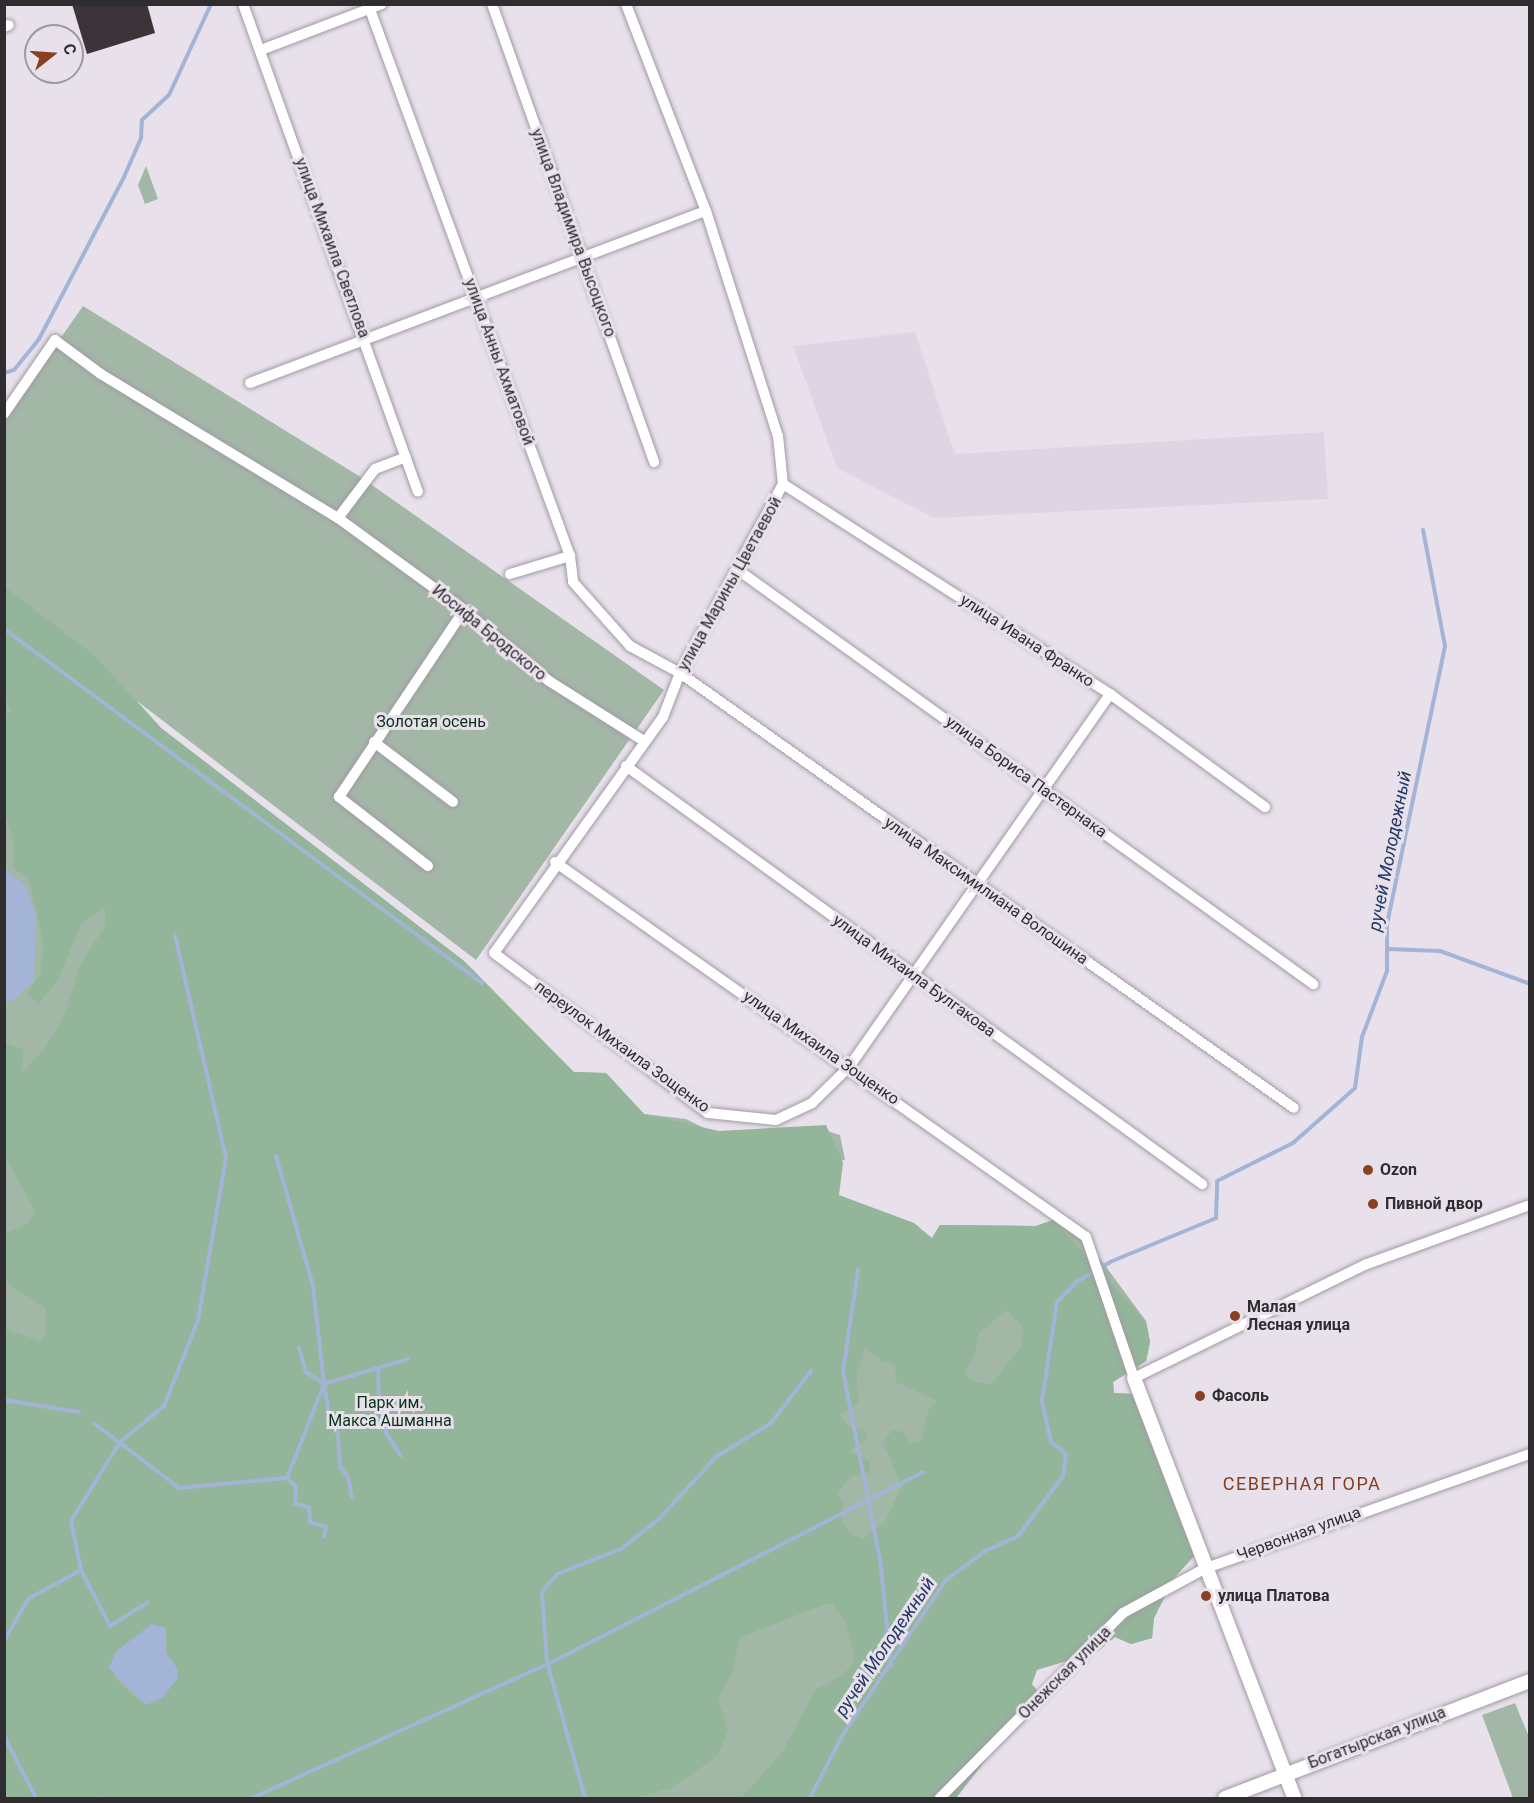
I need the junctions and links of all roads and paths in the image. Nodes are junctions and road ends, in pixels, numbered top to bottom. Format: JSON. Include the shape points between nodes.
{"nodes":[{"id":1,"x":243,"y":4,"type":"edge"},
{"id":2,"x":382,"y":4,"type":"edge"},
{"id":3,"x":492,"y":4,"type":"edge"},
{"id":4,"x":626,"y":4,"type":"edge"},
{"id":5,"x":369,"y":7,"type":"edge"},
{"id":6,"x":261,"y":50,"type":"junction"},
{"id":7,"x":706,"y":211,"type":"junction"},
{"id":8,"x":581,"y":257,"type":"junction"},
{"id":9,"x":474,"y":295,"type":"junction"},
{"id":10,"x":366,"y":337,"type":"junction"},
{"id":11,"x":250,"y":383,"type":"dead end"},
{"id":12,"x":4,"y":414,"type":"edge"},
{"id":13,"x":406,"y":457,"type":"junction"},
{"id":14,"x":654,"y":462,"type":"dead end"},
{"id":15,"x":783,"y":484,"type":"junction"},
{"id":16,"x":418,"y":492,"type":"dead end"},
{"id":17,"x":338,"y":518,"type":"junction"},
{"id":18,"x":570,"y":556,"type":"junction"},
{"id":19,"x":738,"y":570,"type":"junction"},
{"id":20,"x":510,"y":574,"type":"dead end"},
{"id":21,"x":464,"y":610,"type":"junction"},
{"id":22,"x":680,"y":673,"type":"junction"},
{"id":23,"x":1110,"y":694,"type":"junction"},
{"id":24,"x":644,"y":741,"type":"junction"},
{"id":25,"x":374,"y":742,"type":"junction"},
{"id":26,"x":626,"y":766,"type":"junction"},
{"id":27,"x":1042,"y":789,"type":"junction"},
{"id":28,"x":453,"y":802,"type":"dead end"},
{"id":29,"x":1265,"y":807,"type":"dead end"},
{"id":30,"x":555,"y":862,"type":"junction"},
{"id":31,"x":428,"y":867,"type":"dead end"},
{"id":32,"x":974,"y":883,"type":"junction"},
{"id":33,"x":494,"y":953,"type":"joint"},
{"id":34,"x":910,"y":974,"type":"junction"},
{"id":35,"x":1313,"y":984,"type":"dead end"},
{"id":36,"x":849,"y":1066,"type":"junction"},
{"id":37,"x":1293,"y":1108,"type":"dead end"},
{"id":38,"x":1202,"y":1184,"type":"dead end"},
{"id":39,"x":1530,"y":1205,"type":"edge"},
{"id":40,"x":1134,"y":1378,"type":"junction"},
{"id":41,"x":1530,"y":1454,"type":"edge"},
{"id":42,"x":1206,"y":1568,"type":"junction"},
{"id":43,"x":1530,"y":1681,"type":"edge"},
{"id":44,"x":1284,"y":1773,"type":"junction"},
{"id":45,"x":940,"y":1798,"type":"edge"},
{"id":46,"x":1225,"y":1798,"type":"edge"},
{"id":47,"x":1294,"y":1798,"type":"edge"}],
"edges":[{"from":1,"to":6,"type":"street","name":"улица Михаила Светлова"},
{"from":2,"to":5,"type":"street"},
{"from":3,"to":8,"type":"street","name":"улица Владимира Высоцкого"},
{"from":4,"to":7,"type":"street","name":"улица Марины Цветаевой"},
{"from":5,"to":6,"type":"street"},
{"from":5,"to":9,"type":"street","name":"улица Анны Ахматовой"},
{"from":6,"to":10,"type":"street","name":"улица Михаила Светлова"},
{"from":7,"to":8,"type":"street"},
{"from":7,"to":15,"type":"street","name":"улица Марины Цветаевой","via":[[778,436]]},
{"from":8,"to":9,"type":"street"},
{"from":8,"to":14,"type":"street","name":"улица Владимира Высоцкого"},
{"from":9,"to":10,"type":"street"},
{"from":9,"to":18,"type":"street","name":"улица Анны Ахматовой"},
{"from":10,"to":11,"type":"street"},
{"from":10,"to":13,"type":"street","name":"улица Михаила Светлова"},
{"from":12,"to":17,"type":"street","name":"Иосифа Бродского","via":[[55,340],[101,374]]},
{"from":13,"to":16,"type":"street","name":"улица Михаила Светлова"},
{"from":13,"to":17,"type":"street","via":[[375,469]]},
{"from":15,"to":19,"type":"street","name":"улица Марины Цветаевой"},
{"from":15,"to":23,"type":"street","name":"улица Ивана Франко"},
{"from":17,"to":21,"type":"street","name":"Иосифа Бродского"},
{"from":18,"to":20,"type":"street"},
{"from":18,"to":22,"type":"street","name":"улица Анны Ахматовой","via":[[573,582],[630,646]]},
{"from":19,"to":22,"type":"street","name":"улица Марины Цветаевой"},
{"from":19,"to":27,"type":"street","name":"улица Бориса Пастернака"},
{"from":21,"to":24,"type":"street","name":"Иосифа Бродского","via":[[549,681]]},
{"from":21,"to":25,"type":"street"},
{"from":22,"to":24,"type":"street","name":"улица Марины Цветаевой","via":[[663,717]]},
{"from":22,"to":32,"type":"street","name":"улица Максимилиана Волошина"},
{"from":23,"to":27,"type":"street","name":"переулок Михаила Зощенко"},
{"from":23,"to":29,"type":"street","name":"улица Ивана Франко"},
{"from":24,"to":26,"type":"street","name":"улица Марины Цветаевой"},
{"from":25,"to":28,"type":"street"},
{"from":25,"to":31,"type":"street","via":[[339,797]]},
{"from":26,"to":30,"type":"street","name":"улица Марины Цветаевой"},
{"from":26,"to":34,"type":"street","name":"улица Михаила Булгакова"},
{"from":27,"to":32,"type":"street","name":"переулок Михаила Зощенко"},
{"from":27,"to":35,"type":"street","name":"улица Бориса Пастернака"},
{"from":30,"to":33,"type":"street","name":"улица Марины Цветаевой"},
{"from":30,"to":36,"type":"street","name":"улица Михаила Зощенко"},
{"from":32,"to":34,"type":"street","name":"переулок Михаила Зощенко"},
{"from":32,"to":37,"type":"street","name":"улица Максимилиана Волошина"},
{"from":33,"to":36,"type":"street","name":"переулок Михаила Зощенко","via":[[708,1113],[776,1120],[812,1103]]},
{"from":34,"to":36,"type":"street","name":"переулок Михаила Зощенко"},
{"from":34,"to":38,"type":"street","name":"улица Михаила Булгакова"},
{"from":36,"to":40,"type":"street","name":"улица Михаила Зощенко","via":[[1086,1238]]},
{"from":39,"to":40,"type":"street","via":[[1367,1264]]},
{"from":40,"to":42,"type":"street"},
{"from":41,"to":42,"type":"street","name":"Червонная улица"},
{"from":42,"to":44,"type":"street"},
{"from":42,"to":45,"type":"street","name":"Онежская улица","via":[[1124,1613]]},
{"from":43,"to":44,"type":"street","name":"Богатырская улица"},
{"from":44,"to":46,"type":"street","name":"Богатырская улица"},
{"from":44,"to":47,"type":"street"}]}
